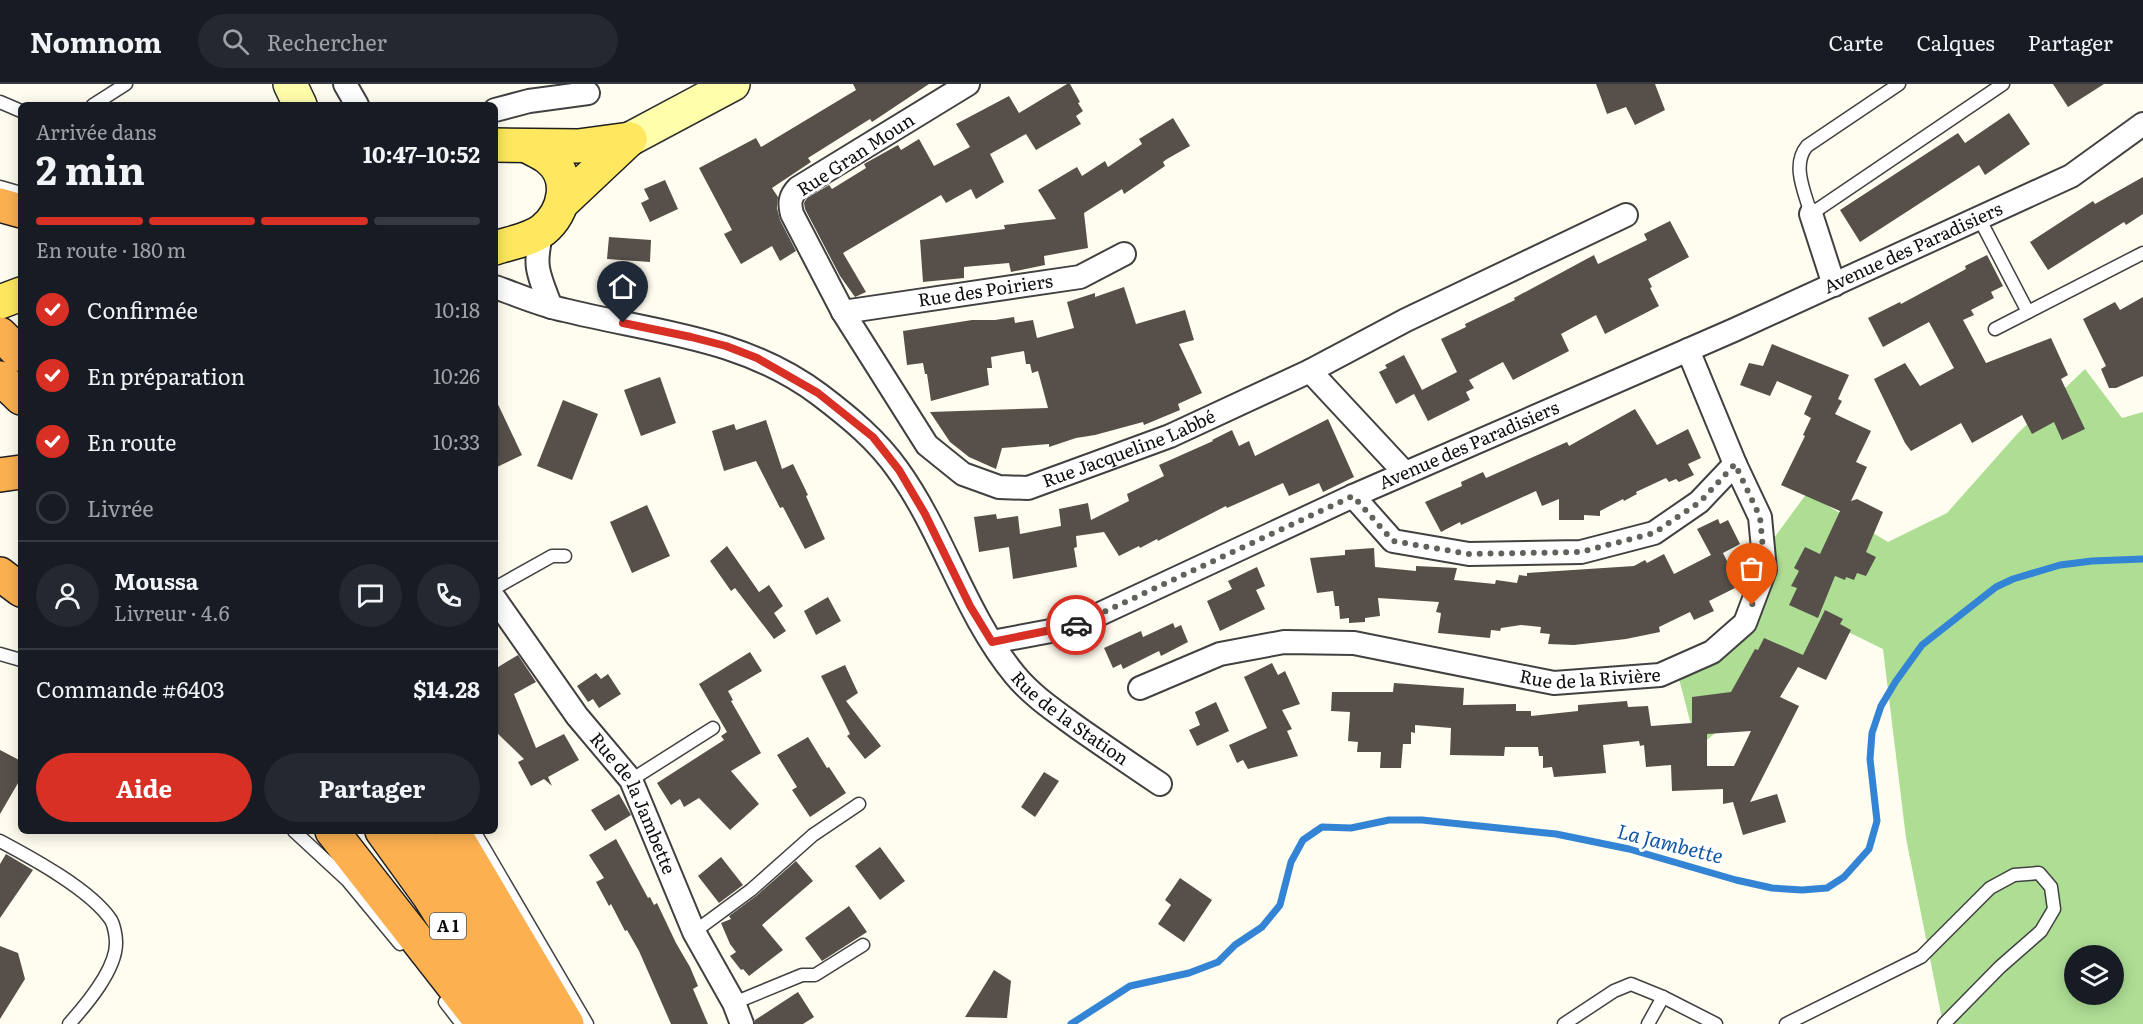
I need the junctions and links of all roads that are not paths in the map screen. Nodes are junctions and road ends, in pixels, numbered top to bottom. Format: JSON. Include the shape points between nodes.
{"nodes":[{"id":1,"x":126,"y":84,"type":"edge"},
{"id":2,"x":290,"y":84,"type":"edge"},
{"id":3,"x":345,"y":84,"type":"edge"},
{"id":4,"x":733,"y":84,"type":"edge"},
{"id":5,"x":968,"y":84,"type":"edge"},
{"id":6,"x":1899,"y":84,"type":"edge"},
{"id":7,"x":2003,"y":84,"type":"edge"},
{"id":8,"x":588,"y":93,"type":"dead end"},
{"id":9,"x":0,"y":102,"type":"edge"},
{"id":10,"x":98,"y":102,"type":"edge"},
{"id":11,"x":299,"y":102,"type":"edge"},
{"id":12,"x":355,"y":102,"type":"edge"},
{"id":13,"x":498,"y":109,"type":"edge"},
{"id":14,"x":18,"y":110,"type":"edge"},
{"id":15,"x":2143,"y":124,"type":"edge"},
{"id":16,"x":630,"y":139,"type":"junction"},
{"id":17,"x":498,"y":145,"type":"edge"},
{"id":18,"x":527,"y":146,"type":"junction"},
{"id":19,"x":0,"y":187,"type":"edge"},
{"id":20,"x":18,"y":192,"type":"edge"},
{"id":21,"x":562,"y":203,"type":"junction"},
{"id":22,"x":0,"y":206,"type":"edge"},
{"id":23,"x":18,"y":210,"type":"edge"},
{"id":24,"x":1811,"y":214,"type":"junction"},
{"id":25,"x":1626,"y":215,"type":"dead end"},
{"id":26,"x":1979,"y":218,"type":"junction"},
{"id":27,"x":542,"y":231,"type":"junction"},
{"id":28,"x":498,"y":247,"type":"edge"},
{"id":29,"x":2143,"y":253,"type":"edge"},
{"id":30,"x":1124,"y":254,"type":"dead end"},
{"id":31,"x":1834,"y":285,"type":"junction"},
{"id":32,"x":498,"y":288,"type":"edge"},
{"id":33,"x":18,"y":295,"type":"edge"},
{"id":34,"x":0,"y":302,"type":"edge"},
{"id":35,"x":551,"y":307,"type":"junction"},
{"id":36,"x":843,"y":312,"type":"junction"},
{"id":37,"x":2028,"y":312,"type":"junction"},
{"id":38,"x":1995,"y":329,"type":"dead end"},
{"id":39,"x":0,"y":334,"type":"edge"},
{"id":40,"x":1688,"y":350,"type":"junction"},
{"id":41,"x":18,"y":352,"type":"edge"},
{"id":42,"x":1310,"y":371,"type":"junction"},
{"id":43,"x":0,"y":378,"type":"edge"},
{"id":44,"x":18,"y":395,"type":"edge"},
{"id":45,"x":1735,"y":464,"type":"junction"},
{"id":46,"x":18,"y":472,"type":"edge"},
{"id":47,"x":18,"y":473,"type":"edge"},
{"id":48,"x":1405,"y":473,"type":"junction"},
{"id":49,"x":0,"y":475,"type":"edge"},
{"id":50,"x":0,"y":481,"type":"edge"},
{"id":51,"x":1353,"y":496,"type":"junction"},
{"id":52,"x":566,"y":556,"type":"dead end"},
{"id":53,"x":0,"y":574,"type":"edge"},
{"id":54,"x":498,"y":586,"type":"edge"},
{"id":55,"x":18,"y":588,"type":"edge"},
{"id":56,"x":498,"y":603,"type":"edge"},
{"id":57,"x":992,"y":642,"type":"junction"},
{"id":58,"x":0,"y":654,"type":"edge"},
{"id":59,"x":18,"y":659,"type":"edge"},
{"id":60,"x":1140,"y":688,"type":"dead end"},
{"id":61,"x":713,"y":728,"type":"dead end"},
{"id":62,"x":631,"y":780,"type":"junction"},
{"id":63,"x":1160,"y":784,"type":"dead end"},
{"id":64,"x":859,"y":804,"type":"dead end"},
{"id":65,"x":297,"y":834,"type":"edge"},
{"id":66,"x":334,"y":834,"type":"edge"},
{"id":67,"x":384,"y":834,"type":"edge"},
{"id":68,"x":417,"y":834,"type":"edge"},
{"id":69,"x":460,"y":834,"type":"edge"},
{"id":70,"x":0,"y":840,"type":"edge"},
{"id":71,"x":519,"y":925,"type":"junction"},
{"id":72,"x":694,"y":932,"type":"junction"},
{"id":73,"x":863,"y":945,"type":"dead end"},
{"id":74,"x":407,"y":952,"type":"dead end"},
{"id":75,"x":434,"y":988,"type":"dead end"},
{"id":76,"x":1664,"y":997,"type":"junction"},
{"id":77,"x":738,"y":1014,"type":"edge"},
{"id":78,"x":69,"y":1024,"type":"edge"},
{"id":79,"x":462,"y":1024,"type":"edge"},
{"id":80,"x":483,"y":1024,"type":"edge"},
{"id":81,"x":509,"y":1024,"type":"edge"},
{"id":82,"x":541,"y":1024,"type":"edge"},
{"id":83,"x":567,"y":1024,"type":"edge"},
{"id":84,"x":586,"y":1024,"type":"edge"},
{"id":85,"x":1564,"y":1024,"type":"edge"},
{"id":86,"x":1648,"y":1024,"type":"edge"},
{"id":87,"x":1716,"y":1024,"type":"edge"},
{"id":88,"x":1786,"y":1024,"type":"edge"},
{"id":89,"x":1944,"y":1024,"type":"edge"}],
"edges":[{"from":1,"to":10,"type":"lane"},
{"from":2,"to":11,"type":"main road"},
{"from":3,"to":12,"type":"street"},
{"from":4,"to":16,"type":"main road"},
{"from":5,"to":36,"type":"street","name":"Rue Gran Moun","via":[[792,194],[792,214]]},
{"from":6,"to":24,"type":"lane","via":[[1801,153],[1800,175]]},
{"from":7,"to":24,"type":"lane"},
{"from":8,"to":13,"type":"street"},
{"from":9,"to":14,"type":"lane"},
{"from":15,"to":26,"type":"street","name":"Avenue des Paradisiers","via":[[2071,176]]},
{"from":16,"to":18,"type":"main road","via":[[578,146]]},
{"from":16,"to":21,"type":"main road"},
{"from":17,"to":18,"type":"main road"},
{"from":18,"to":21,"type":"main road","via":[[547,157],[562,176]]},
{"from":19,"to":20,"type":"lane"},
{"from":21,"to":27,"type":"main road"},
{"from":22,"to":23,"type":"highway"},
{"from":24,"to":31,"type":"street"},
{"from":25,"to":42,"type":"street","name":"Rue Jacqueline Labbé","via":[[1406,320]]},
{"from":26,"to":31,"type":"street","name":"Avenue des Paradisiers"},
{"from":26,"to":37,"type":"lane"},
{"from":27,"to":28,"type":"main road"},
{"from":27,"to":35,"type":"street","via":[[536,267]]},
{"from":29,"to":37,"type":"lane"},
{"from":30,"to":36,"type":"street","name":"Rue des Poiriers","via":[[1080,277]]},
{"from":31,"to":40,"type":"street","name":"Avenue des Paradisiers"},
{"from":32,"to":35,"type":"street"},
{"from":33,"to":34,"type":"main road"},
{"from":35,"to":57,"type":"street","via":[[726,346],[757,358],[818,393],[873,437],[899,470]]},
{"from":36,"to":42,"type":"street","name":"Rue Jacqueline Labbé","via":[[927,446],[963,474],[999,487],[1029,488],[1170,436]]},
{"from":37,"to":38,"type":"lane"},
{"from":39,"to":41,"type":"highway"},
{"from":40,"to":45,"type":"street","name":"Rue de la Rivière"},
{"from":40,"to":48,"type":"street","name":"Avenue des Paradisiers"},
{"from":42,"to":48,"type":"street"},
{"from":43,"to":44,"type":"highway"},
{"from":45,"to":51,"type":"street","via":[[1700,502],[1654,533],[1581,552],[1469,554],[1393,541]]},
{"from":45,"to":60,"type":"street","name":"Rue de la Rivière","via":[[1760,517],[1765,570],[1745,623],[1712,652],[1660,675],[1554,683],[1354,643],[1284,642],[1220,654]]},
{"from":46,"to":49,"type":"highway"},
{"from":47,"to":50,"type":"main road"},
{"from":48,"to":51,"type":"street","name":"Avenue des Paradisiers"},
{"from":51,"to":57,"type":"street","name":"Avenue des Paradisiers","via":[[1072,627]]},
{"from":52,"to":54,"type":"lane","via":[[552,556]]},
{"from":53,"to":55,"type":"highway"},
{"from":56,"to":62,"type":"street","name":"Rue de la Jambette","via":[[577,716]]},
{"from":57,"to":63,"type":"street","name":"Rue de la Station","via":[[1016,676],[1049,707]]},
{"from":58,"to":59,"type":"lane"},
{"from":61,"to":62,"type":"lane"},
{"from":62,"to":72,"type":"street","name":"Rue de la Jambette"},
{"from":64,"to":72,"type":"lane","via":[[813,835],[751,890]]},
{"from":65,"to":74,"type":"lane","via":[[347,880]]},
{"from":66,"to":80,"type":"highway"},
{"from":67,"to":81,"type":"highway","number":"A 1","via":[[429,896]]},
{"from":68,"to":82,"type":"highway","number":"A 1"},
{"from":69,"to":71,"type":"highway"},
{"from":70,"to":78,"type":"lane","via":[[98,904],[112,922],[116,943],[109,971]]},
{"from":71,"to":83,"type":"highway"},
{"from":71,"to":84,"type":"lane"},
{"from":72,"to":77,"type":"street","name":"Rue de la Jambette"},
{"from":73,"to":77,"type":"lane","via":[[815,975],[802,975]]},
{"from":75,"to":79,"type":"lane"},
{"from":76,"to":85,"type":"lane","via":[[1632,984],[1614,991]]},
{"from":76,"to":86,"type":"lane"},
{"from":76,"to":87,"type":"lane"},
{"from":88,"to":89,"type":"lane","via":[[1921,957],[1990,888],[2014,875],[2039,873],[2051,887],[2054,909],[2041,931]]}]}
